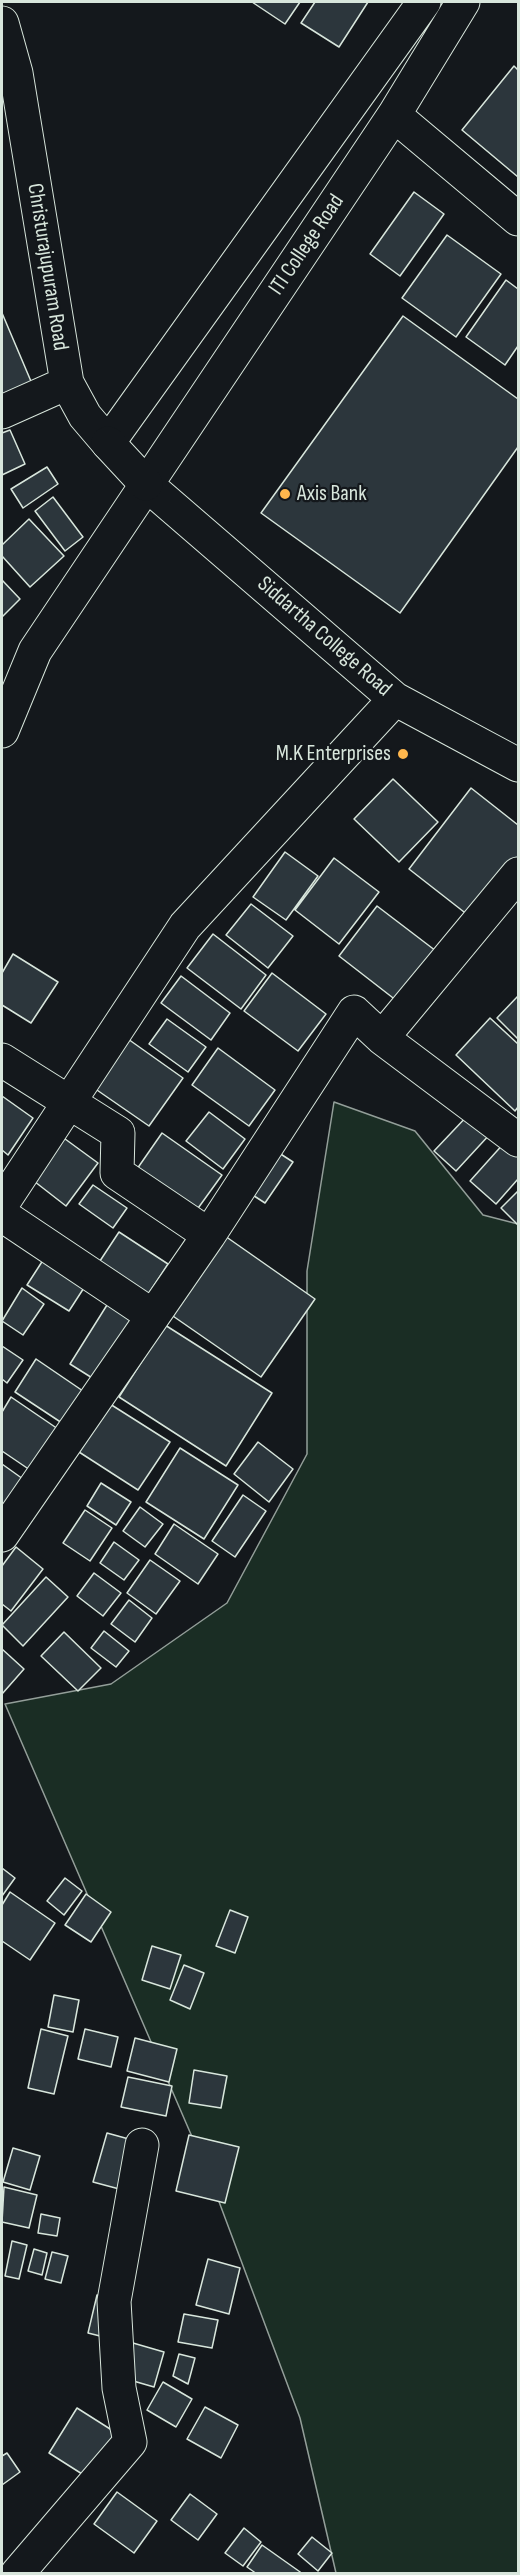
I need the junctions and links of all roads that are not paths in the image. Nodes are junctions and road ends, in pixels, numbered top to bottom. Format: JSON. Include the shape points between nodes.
{"nodes":[{"id":1,"x":424,"y":2,"type":"edge"},
{"id":2,"x":463,"y":2,"type":"edge"},
{"id":3,"x":2,"y":23,"type":"edge"},
{"id":4,"x":9,"y":76,"type":"edge"},
{"id":5,"x":394,"y":115,"type":"junction"},
{"id":6,"x":519,"y":219,"type":"edge"},
{"id":7,"x":66,"y":383,"type":"junction"},
{"id":8,"x":2,"y":412,"type":"edge"},
{"id":9,"x":108,"y":443,"type":"junction"},
{"id":10,"x":146,"y":484,"type":"junction"},
{"id":11,"x":14,"y":666,"type":"edge"},
{"id":12,"x":395,"y":699,"type":"junction"},
{"id":13,"x":2,"y":731,"type":"edge"},
{"id":14,"x":519,"y":765,"type":"edge"},
{"id":15,"x":519,"y":874,"type":"edge"},
{"id":16,"x":382,"y":1038,"type":"junction"},
{"id":17,"x":2,"y":1060,"type":"edge"},
{"id":18,"x":69,"y":1102,"type":"junction"},
{"id":19,"x":519,"y":1140,"type":"edge"},
{"id":20,"x":2,"y":1204,"type":"edge"},
{"id":21,"x":2,"y":1215,"type":"edge"},
{"id":22,"x":209,"y":1235,"type":"junction"},
{"id":23,"x":153,"y":1316,"type":"junction"},
{"id":24,"x":2,"y":1535,"type":"edge"},
{"id":25,"x":142,"y":2145,"type":"dead end"},
{"id":26,"x":17,"y":2574,"type":"edge"}],
"edges":[{"from":1,"to":9,"type":"street","name":"ITI College Road"},
{"from":2,"to":5,"type":"street","name":"ITI College Road"},
{"from":3,"to":4,"type":"street","name":"Christurajupuram Road"},
{"from":4,"to":7,"type":"street","name":"Christurajupuram Road"},
{"from":5,"to":6,"type":"street"},
{"from":5,"to":10,"type":"street","name":"ITI College Road"},
{"from":7,"to":8,"type":"street"},
{"from":7,"to":9,"type":"street","name":"Christurajupuram Road","via":[[85,416]]},
{"from":9,"to":10,"type":"street","name":"Christurajupuram Road"},
{"from":10,"to":11,"type":"street","name":"ITI College Road","via":[[35,651]]},
{"from":10,"to":12,"type":"street","name":"Siddartha College Road"},
{"from":11,"to":13,"type":"street","name":"ITI College Road"},
{"from":12,"to":14,"type":"street","name":"Siddartha College Road"},
{"from":12,"to":18,"type":"street","via":[[185,926]]},
{"from":15,"to":16,"type":"street"},
{"from":16,"to":19,"type":"street"},
{"from":16,"to":22,"type":"street","via":[[354,1012]]},
{"from":17,"to":18,"type":"street"},
{"from":18,"to":20,"type":"street"},
{"from":18,"to":22,"type":"street","via":[[118,1133],[117,1173]]},
{"from":21,"to":23,"type":"street"},
{"from":22,"to":23,"type":"street"},
{"from":23,"to":24,"type":"street"},
{"from":25,"to":26,"type":"street","via":[[114,2301],[119,2388],[130,2442]]}]}
